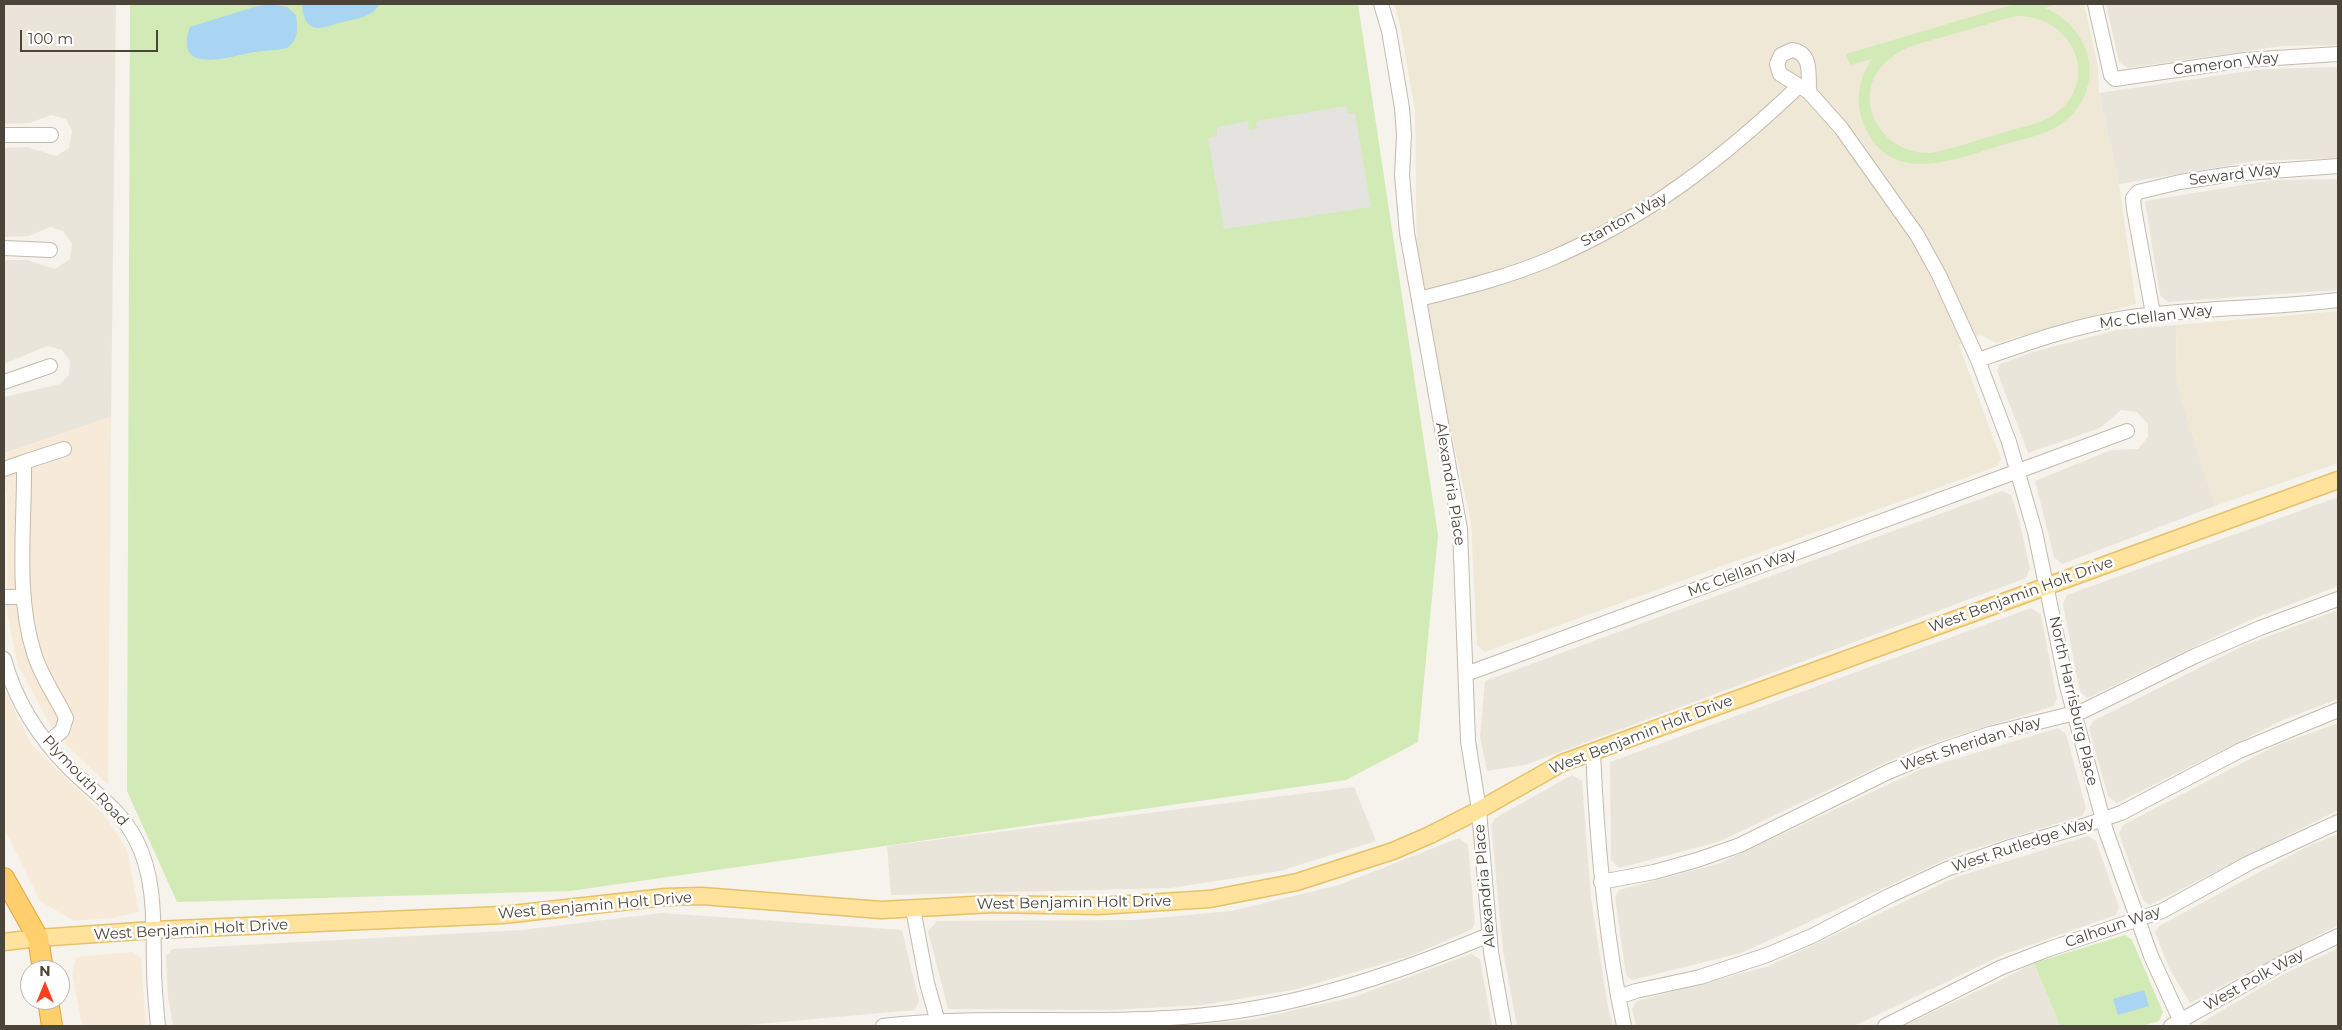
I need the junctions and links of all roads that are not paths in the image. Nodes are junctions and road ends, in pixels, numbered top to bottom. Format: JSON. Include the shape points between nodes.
{"nodes":[{"id":1,"x":1380,"y":4,"type":"edge"},
{"id":2,"x":2095,"y":4,"type":"edge"},
{"id":3,"x":2338,"y":54,"type":"edge"},
{"id":4,"x":1804,"y":89,"type":"joint"},
{"id":5,"x":4,"y":135,"type":"edge"},
{"id":6,"x":51,"y":135,"type":"dead end"},
{"id":7,"x":2338,"y":166,"type":"edge"},
{"id":8,"x":4,"y":248,"type":"edge"},
{"id":9,"x":50,"y":250,"type":"dead end"},
{"id":10,"x":1419,"y":299,"type":"junction"},
{"id":11,"x":2338,"y":300,"type":"edge"},
{"id":12,"x":2153,"y":314,"type":"junction"},
{"id":13,"x":1978,"y":360,"type":"junction"},
{"id":14,"x":50,"y":366,"type":"dead end"},
{"id":15,"x":4,"y":382,"type":"edge"},
{"id":16,"x":2127,"y":431,"type":"dead end"},
{"id":17,"x":64,"y":449,"type":"dead end"},
{"id":18,"x":14,"y":466,"type":"edge"},
{"id":19,"x":2018,"y":472,"type":"junction"},
{"id":20,"x":2338,"y":480,"type":"edge"},
{"id":21,"x":2047,"y":586,"type":"junction"},
{"id":22,"x":6,"y":597,"type":"edge"},
{"id":23,"x":24,"y":597,"type":"junction"},
{"id":24,"x":2338,"y":598,"type":"edge"},
{"id":25,"x":4,"y":659,"type":"edge"},
{"id":26,"x":1466,"y":674,"type":"junction"},
{"id":27,"x":2338,"y":710,"type":"edge"},
{"id":28,"x":2073,"y":713,"type":"junction"},
{"id":29,"x":47,"y":743,"type":"junction"},
{"id":30,"x":1593,"y":752,"type":"junction"},
{"id":31,"x":1479,"y":810,"type":"junction"},
{"id":32,"x":2102,"y":820,"type":"junction"},
{"id":33,"x":2338,"y":822,"type":"edge"},
{"id":34,"x":4,"y":878,"type":"edge"},
{"id":35,"x":1601,"y":882,"type":"junction"},
{"id":36,"x":913,"y":909,"type":"junction"},
{"id":37,"x":2138,"y":920,"type":"junction"},
{"id":38,"x":153,"y":930,"type":"junction"},
{"id":39,"x":1489,"y":935,"type":"junction"},
{"id":40,"x":2338,"y":936,"type":"edge"},
{"id":41,"x":38,"y":938,"type":"junction"},
{"id":42,"x":4,"y":942,"type":"edge"},
{"id":43,"x":41,"y":960,"type":"edge"},
{"id":44,"x":1618,"y":997,"type":"junction"},
{"id":45,"x":50,"y":1010,"type":"edge"},
{"id":46,"x":938,"y":1024,"type":"edge"},
{"id":47,"x":2179,"y":1025,"type":"edge"},
{"id":48,"x":52,"y":1026,"type":"edge"},
{"id":49,"x":158,"y":1026,"type":"edge"},
{"id":50,"x":883,"y":1026,"type":"edge"},
{"id":51,"x":1504,"y":1026,"type":"edge"},
{"id":52,"x":1624,"y":1026,"type":"edge"},
{"id":53,"x":1886,"y":1026,"type":"edge"}],
"edges":[{"from":1,"to":10,"type":"street","name":"Alexandria Place","via":[[1389,31],[1402,108],[1404,208]]},
{"from":2,"to":3,"type":"street","name":"Cameron Way","via":[[2111,75],[2115,80],[2245,60]]},
{"from":4,"to":10,"type":"street","name":"Stanton Way","via":[[1664,199],[1608,230],[1529,267]]},
{"from":4,"to":13,"type":"street","name":"North Harrisburg Place","via":[[1841,128],[1917,235]]},
{"from":5,"to":6,"type":"street"},
{"from":7,"to":12,"type":"street","name":"Seward Way","via":[[2232,174],[2143,189],[2135,195],[2134,209]]},
{"from":8,"to":9,"type":"street"},
{"from":10,"to":26,"type":"street","name":"Alexandria Place","via":[[1460,529]]},
{"from":11,"to":12,"type":"street","name":"Mc Clellan Way"},
{"from":12,"to":13,"type":"street","name":"Mc Clellan Way","via":[[2078,327]]},
{"from":13,"to":19,"type":"street","name":"North Harrisburg Place"},
{"from":14,"to":15,"type":"street"},
{"from":16,"to":19,"type":"street","name":"Mc Clellan Way"},
{"from":17,"to":18,"type":"street"},
{"from":18,"to":23,"type":"street"},
{"from":19,"to":21,"type":"street","name":"North Harrisburg Place"},
{"from":19,"to":26,"type":"street","name":"Mc Clellan Way"},
{"from":20,"to":21,"type":"main road","name":"West Benjamin Holt Drive"},
{"from":21,"to":28,"type":"street","name":"North Harrisburg Place"},
{"from":21,"to":30,"type":"main road","name":"West Benjamin Holt Drive"},
{"from":22,"to":23,"type":"street"},
{"from":23,"to":29,"type":"street","via":[[34,655],[66,718],[62,731]]},
{"from":24,"to":28,"type":"street","name":"West Sheridan Way","via":[[2195,656],[2104,702]]},
{"from":25,"to":29,"type":"street","name":"Plymouth Road","via":[[12,685]]},
{"from":26,"to":31,"type":"street","name":"Alexandria Place","via":[[1468,741]]},
{"from":27,"to":32,"type":"street","name":"West Rutledge Way","via":[[2239,751]]},
{"from":28,"to":32,"type":"street","name":"North Harrisburg Place"},
{"from":28,"to":35,"type":"street","name":"West Sheridan Way","via":[[1942,750],[1888,772],[1767,833],[1723,851],[1654,872]]},
{"from":29,"to":38,"type":"street","name":"Plymouth Road","via":[[67,766],[114,808],[136,838],[149,880]]},
{"from":30,"to":31,"type":"main road","name":"West Benjamin Holt Drive","via":[[1547,770]]},
{"from":30,"to":35,"type":"street"},
{"from":31,"to":36,"type":"main road","name":"West Benjamin Holt Drive","via":[[1393,851],[1297,882],[1246,893],[1151,904],[993,904]]},
{"from":31,"to":39,"type":"street","name":"Alexandria Place"},
{"from":32,"to":37,"type":"street","name":"North Harrisburg Place"},
{"from":32,"to":44,"type":"street","name":"West Rutledge Way","via":[[1948,869],[1812,936],[1759,958],[1700,977]]},
{"from":33,"to":37,"type":"street","name":"Calhoun Way"},
{"from":34,"to":41,"type":"highway"},
{"from":35,"to":44,"type":"street"},
{"from":36,"to":38,"type":"main road","name":"West Benjamin Holt Drive","via":[[881,910],[702,896],[503,915]]},
{"from":36,"to":46,"type":"street","via":[[924,973]]},
{"from":37,"to":47,"type":"street","name":"North Harrisburg Place"},
{"from":37,"to":53,"type":"street","name":"Calhoun Way","via":[[2000,968]]},
{"from":38,"to":41,"type":"main road","name":"West Benjamin Holt Drive"},
{"from":38,"to":49,"type":"street","name":"Plymouth Road"},
{"from":39,"to":46,"type":"street","via":[[1385,976],[1253,1009],[1183,1018],[1010,1019]]},
{"from":39,"to":51,"type":"street","name":"Alexandria Place"},
{"from":40,"to":47,"type":"street","name":"West Polk Way","via":[[2286,961]]},
{"from":41,"to":42,"type":"main road","name":"West Benjamin Holt Drive"},
{"from":41,"to":43,"type":"highway"},
{"from":44,"to":52,"type":"street"},
{"from":45,"to":48,"type":"highway"},
{"from":46,"to":50,"type":"street"}]}
